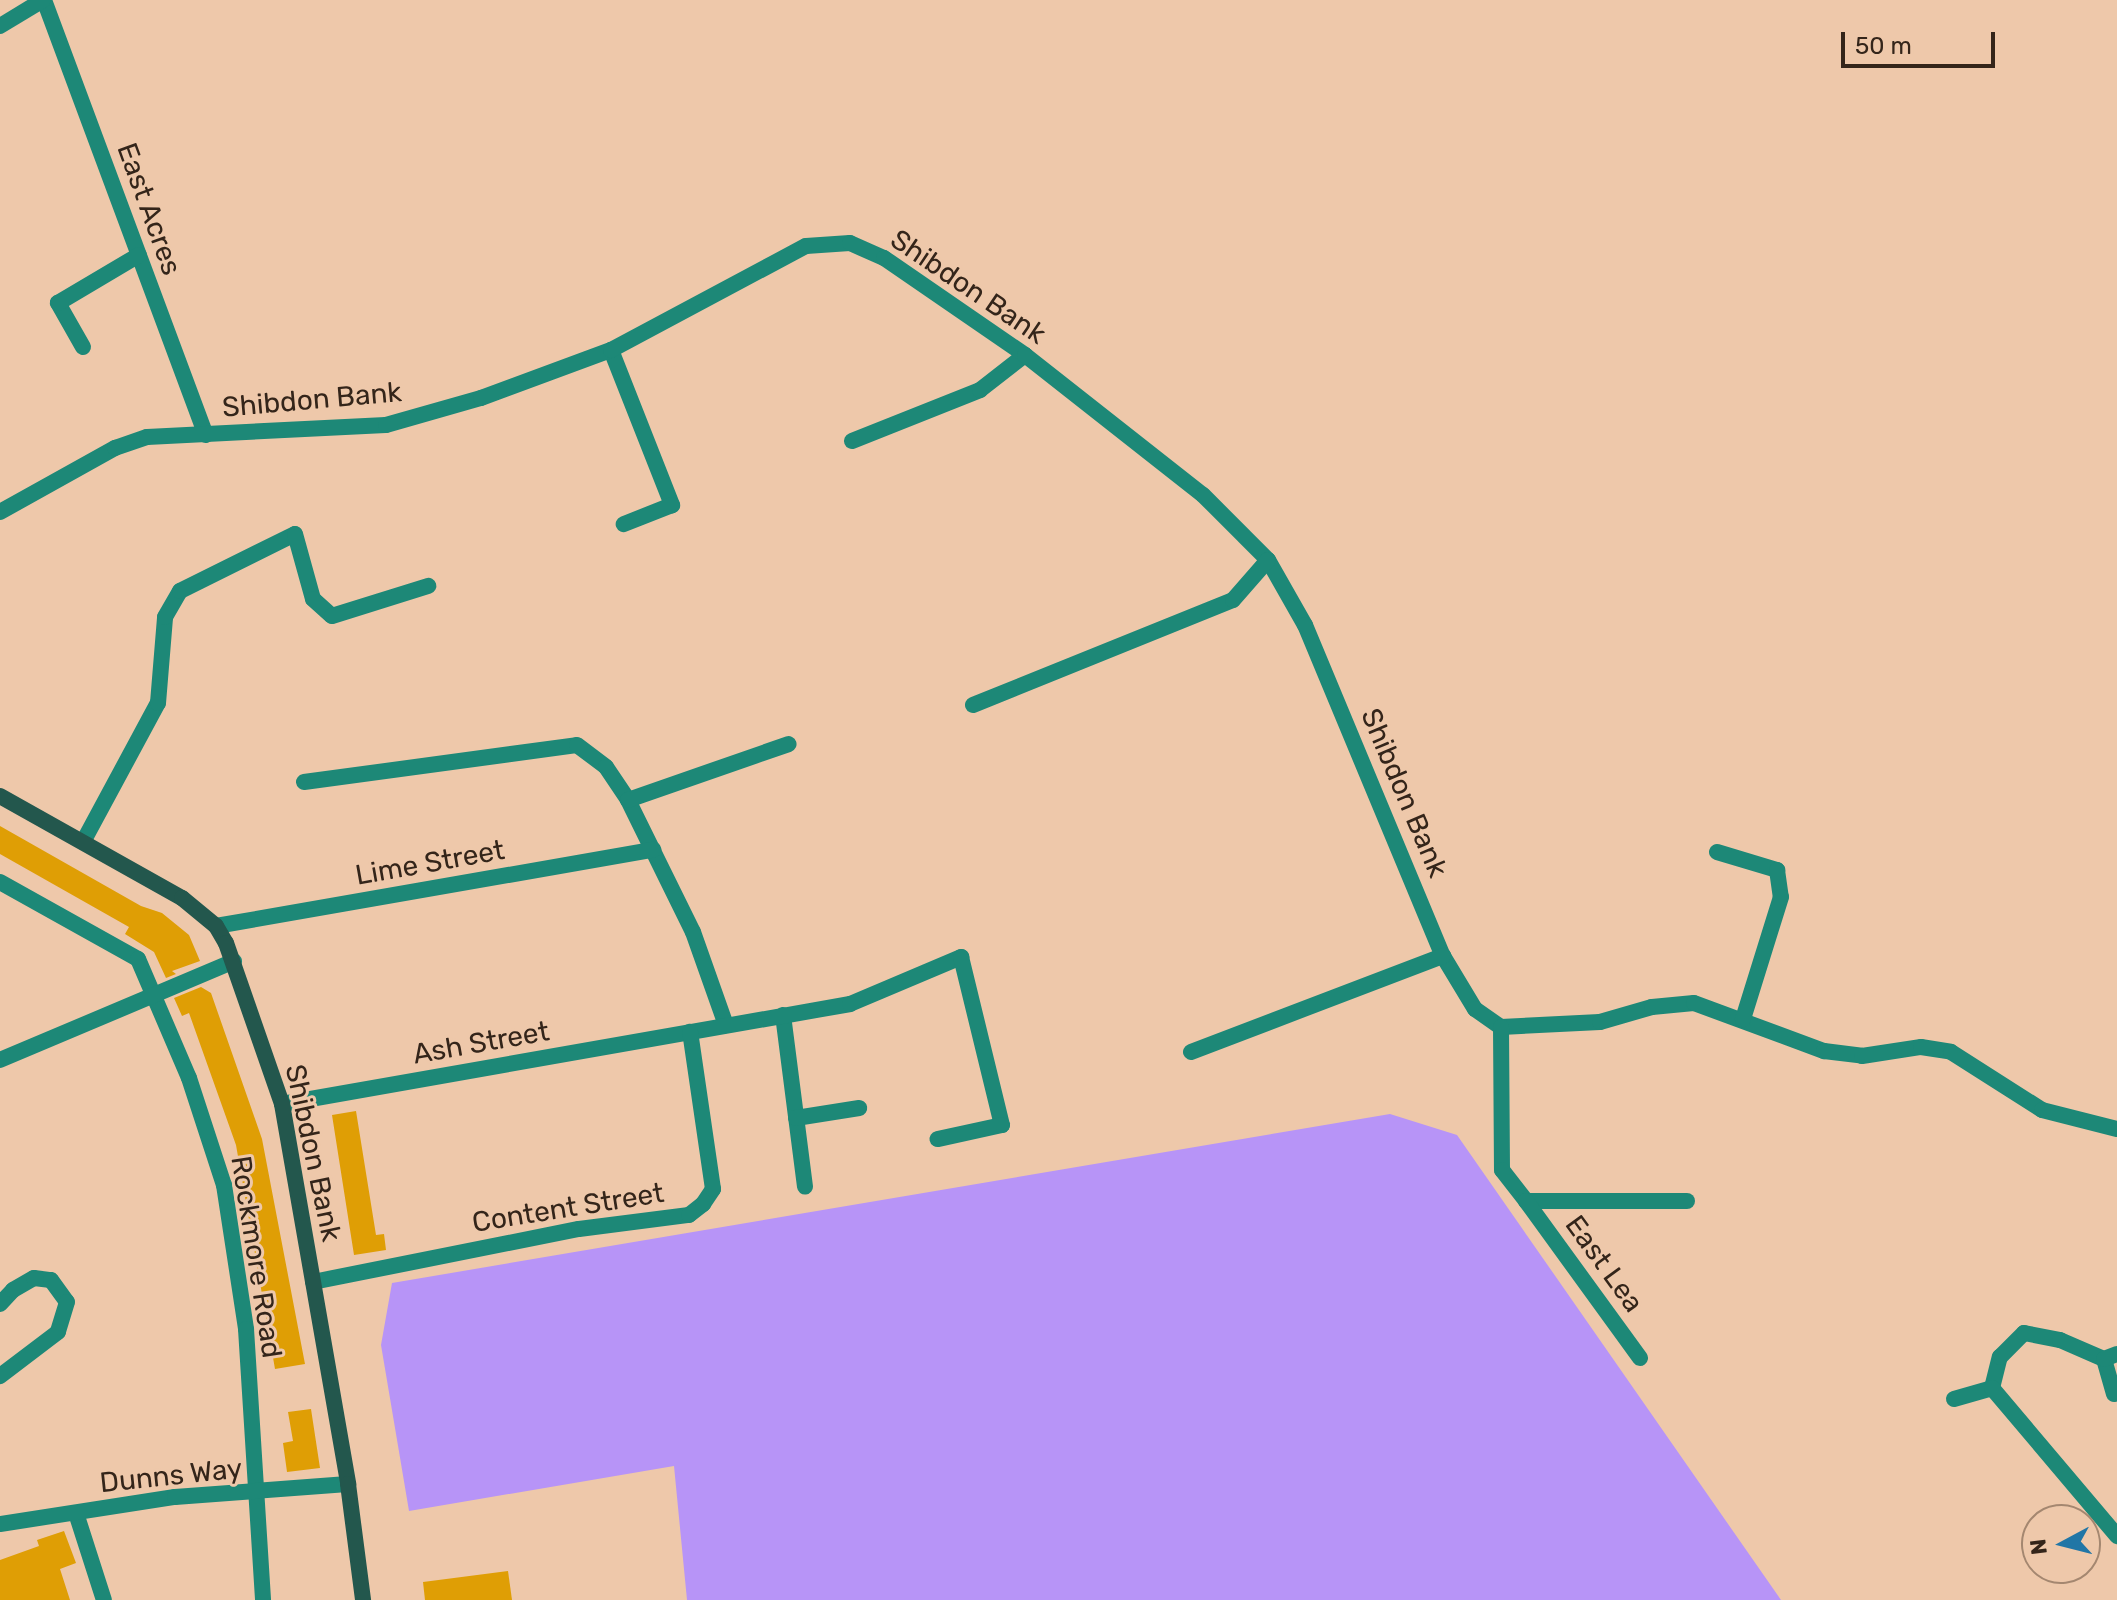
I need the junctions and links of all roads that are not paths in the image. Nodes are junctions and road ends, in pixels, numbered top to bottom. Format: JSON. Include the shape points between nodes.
{"nodes":[{"id":1,"x":43,"y":0,"type":"edge"},
{"id":2,"x":0,"y":26,"type":"edge"},
{"id":3,"x":139,"y":255,"type":"junction"},
{"id":4,"x":83,"y":347,"type":"dead end"},
{"id":5,"x":611,"y":350,"type":"junction"},
{"id":6,"x":1025,"y":355,"type":"junction"},
{"id":7,"x":206,"y":435,"type":"junction"},
{"id":8,"x":852,"y":441,"type":"dead end"},
{"id":9,"x":0,"y":512,"type":"edge"},
{"id":10,"x":624,"y":524,"type":"dead end"},
{"id":11,"x":1268,"y":560,"type":"junction"},
{"id":12,"x":428,"y":586,"type":"dead end"},
{"id":13,"x":973,"y":705,"type":"dead end"},
{"id":14,"x":789,"y":744,"type":"dead end"},
{"id":15,"x":304,"y":782,"type":"dead end"},
{"id":16,"x":0,"y":796,"type":"edge"},
{"id":17,"x":628,"y":800,"type":"junction"},
{"id":18,"x":83,"y":842,"type":"junction"},
{"id":19,"x":653,"y":850,"type":"junction"},
{"id":20,"x":1717,"y":852,"type":"dead end"},
{"id":21,"x":0,"y":882,"type":"edge"},
{"id":22,"x":216,"y":926,"type":"junction"},
{"id":23,"x":1443,"y":956,"type":"junction"},
{"id":24,"x":234,"y":961,"type":"junction"},
{"id":25,"x":154,"y":992,"type":"junction"},
{"id":26,"x":783,"y":1015,"type":"junction"},
{"id":27,"x":1743,"y":1019,"type":"junction"},
{"id":28,"x":726,"y":1025,"type":"junction"},
{"id":29,"x":1501,"y":1027,"type":"junction"},
{"id":30,"x":690,"y":1032,"type":"junction"},
{"id":31,"x":1191,"y":1052,"type":"dead end"},
{"id":32,"x":0,"y":1060,"type":"edge"},
{"id":33,"x":282,"y":1104,"type":"junction"},
{"id":34,"x":859,"y":1108,"type":"dead end"},
{"id":35,"x":796,"y":1118,"type":"junction"},
{"id":36,"x":2117,"y":1129,"type":"edge"},
{"id":37,"x":938,"y":1139,"type":"dead end"},
{"id":38,"x":805,"y":1187,"type":"dead end"},
{"id":39,"x":1526,"y":1201,"type":"junction"},
{"id":40,"x":1687,"y":1201,"type":"dead end"},
{"id":41,"x":313,"y":1282,"type":"junction"},
{"id":42,"x":0,"y":1304,"type":"edge"},
{"id":43,"x":2111,"y":1356,"type":"edge"},
{"id":44,"x":1640,"y":1358,"type":"dead end"},
{"id":45,"x":0,"y":1376,"type":"edge"},
{"id":46,"x":1992,"y":1388,"type":"junction"},
{"id":47,"x":2114,"y":1394,"type":"dead end"},
{"id":48,"x":1954,"y":1399,"type":"dead end"},
{"id":49,"x":348,"y":1484,"type":"junction"},
{"id":50,"x":256,"y":1492,"type":"junction"},
{"id":51,"x":76,"y":1513,"type":"junction"},
{"id":52,"x":0,"y":1524,"type":"edge"},
{"id":53,"x":2117,"y":1536,"type":"edge"},
{"id":54,"x":104,"y":1600,"type":"edge"},
{"id":55,"x":263,"y":1600,"type":"edge"},
{"id":56,"x":363,"y":1600,"type":"edge"}],
"edges":[{"from":1,"to":2,"type":"street","name":"East Acres"},
{"from":1,"to":3,"type":"street","name":"East Acres"},
{"from":3,"to":4,"type":"street","via":[[58,303]]},
{"from":3,"to":7,"type":"street","name":"East Acres"},
{"from":5,"to":6,"type":"street","name":"Shibdon Bank","via":[[806,246],[850,243],[884,258]]},
{"from":5,"to":7,"type":"street","name":"Shibdon Bank","via":[[481,398],[386,425]]},
{"from":5,"to":10,"type":"street","via":[[672,505]]},
{"from":6,"to":8,"type":"street","via":[[980,390]]},
{"from":6,"to":11,"type":"street","name":"Shibdon Bank","via":[[1203,495]]},
{"from":7,"to":9,"type":"street","name":"Shibdon Bank","via":[[147,437],[115,448]]},
{"from":11,"to":13,"type":"street","via":[[1233,600]]},
{"from":11,"to":23,"type":"street","name":"Shibdon Bank","via":[[1305,625]]},
{"from":12,"to":18,"type":"street","via":[[332,616],[313,599],[295,534],[180,591],[165,617],[158,703]]},
{"from":14,"to":17,"type":"street"},
{"from":15,"to":17,"type":"street","via":[[577,745],[606,767]]},
{"from":16,"to":18,"type":"street","name":"Shibdon Bank"},
{"from":17,"to":19,"type":"street"},
{"from":18,"to":22,"type":"street","name":"Shibdon Bank","via":[[182,898]]},
{"from":19,"to":22,"type":"street","name":"Lime Street"},
{"from":19,"to":28,"type":"street","via":[[693,932]]},
{"from":20,"to":27,"type":"street","via":[[1777,870],[1781,897]]},
{"from":21,"to":25,"type":"street","name":"Rockmore Road","via":[[138,959]]},
{"from":22,"to":24,"type":"street","name":"Shibdon Bank"},
{"from":23,"to":29,"type":"street","name":"Shibdon Bank","via":[[1475,1009]]},
{"from":23,"to":31,"type":"street"},
{"from":24,"to":25,"type":"street"},
{"from":24,"to":33,"type":"street","name":"Shibdon Bank"},
{"from":25,"to":32,"type":"street"},
{"from":25,"to":50,"type":"street","name":"Rockmore Road","via":[[224,1185],[246,1329]]},
{"from":26,"to":28,"type":"street","name":"Ash Street"},
{"from":26,"to":35,"type":"street"},
{"from":26,"to":37,"type":"street","name":"Ash Street","via":[[850,1004],[961,957],[1002,1125]]},
{"from":27,"to":29,"type":"street","via":[[1694,1003],[1652,1007],[1600,1022]]},
{"from":27,"to":36,"type":"street","via":[[1824,1051],[1862,1056],[1921,1047],[1951,1052],[2042,1110]]},
{"from":28,"to":30,"type":"street","name":"Ash Street"},
{"from":29,"to":39,"type":"street","name":"East Lea","via":[[1502,1170]]},
{"from":30,"to":33,"type":"street","name":"Ash Street"},
{"from":30,"to":41,"type":"street","name":"Content Street","via":[[713,1189],[689,1215],[579,1229]]},
{"from":33,"to":41,"type":"street","name":"Shibdon Bank"},
{"from":34,"to":35,"type":"street"},
{"from":35,"to":38,"type":"street"},
{"from":39,"to":40,"type":"street","name":"East Lea"},
{"from":39,"to":44,"type":"street","name":"East Lea"},
{"from":41,"to":49,"type":"street","name":"Shibdon Bank"},
{"from":42,"to":45,"type":"street","via":[[34,1278],[51,1280],[67,1302],[58,1332]]},
{"from":43,"to":46,"type":"street","via":[[2024,1333],[2000,1357]]},
{"from":43,"to":47,"type":"street"},
{"from":46,"to":48,"type":"street"},
{"from":46,"to":53,"type":"street"},
{"from":49,"to":50,"type":"street","name":"Dunns Way"},
{"from":49,"to":56,"type":"street","name":"Shibdon Bank"},
{"from":50,"to":51,"type":"street","name":"Dunns Way","via":[[175,1497]]},
{"from":50,"to":55,"type":"street","name":"Rockmore Road"},
{"from":51,"to":52,"type":"street","name":"Dunns Way"},
{"from":51,"to":54,"type":"street"}]}
